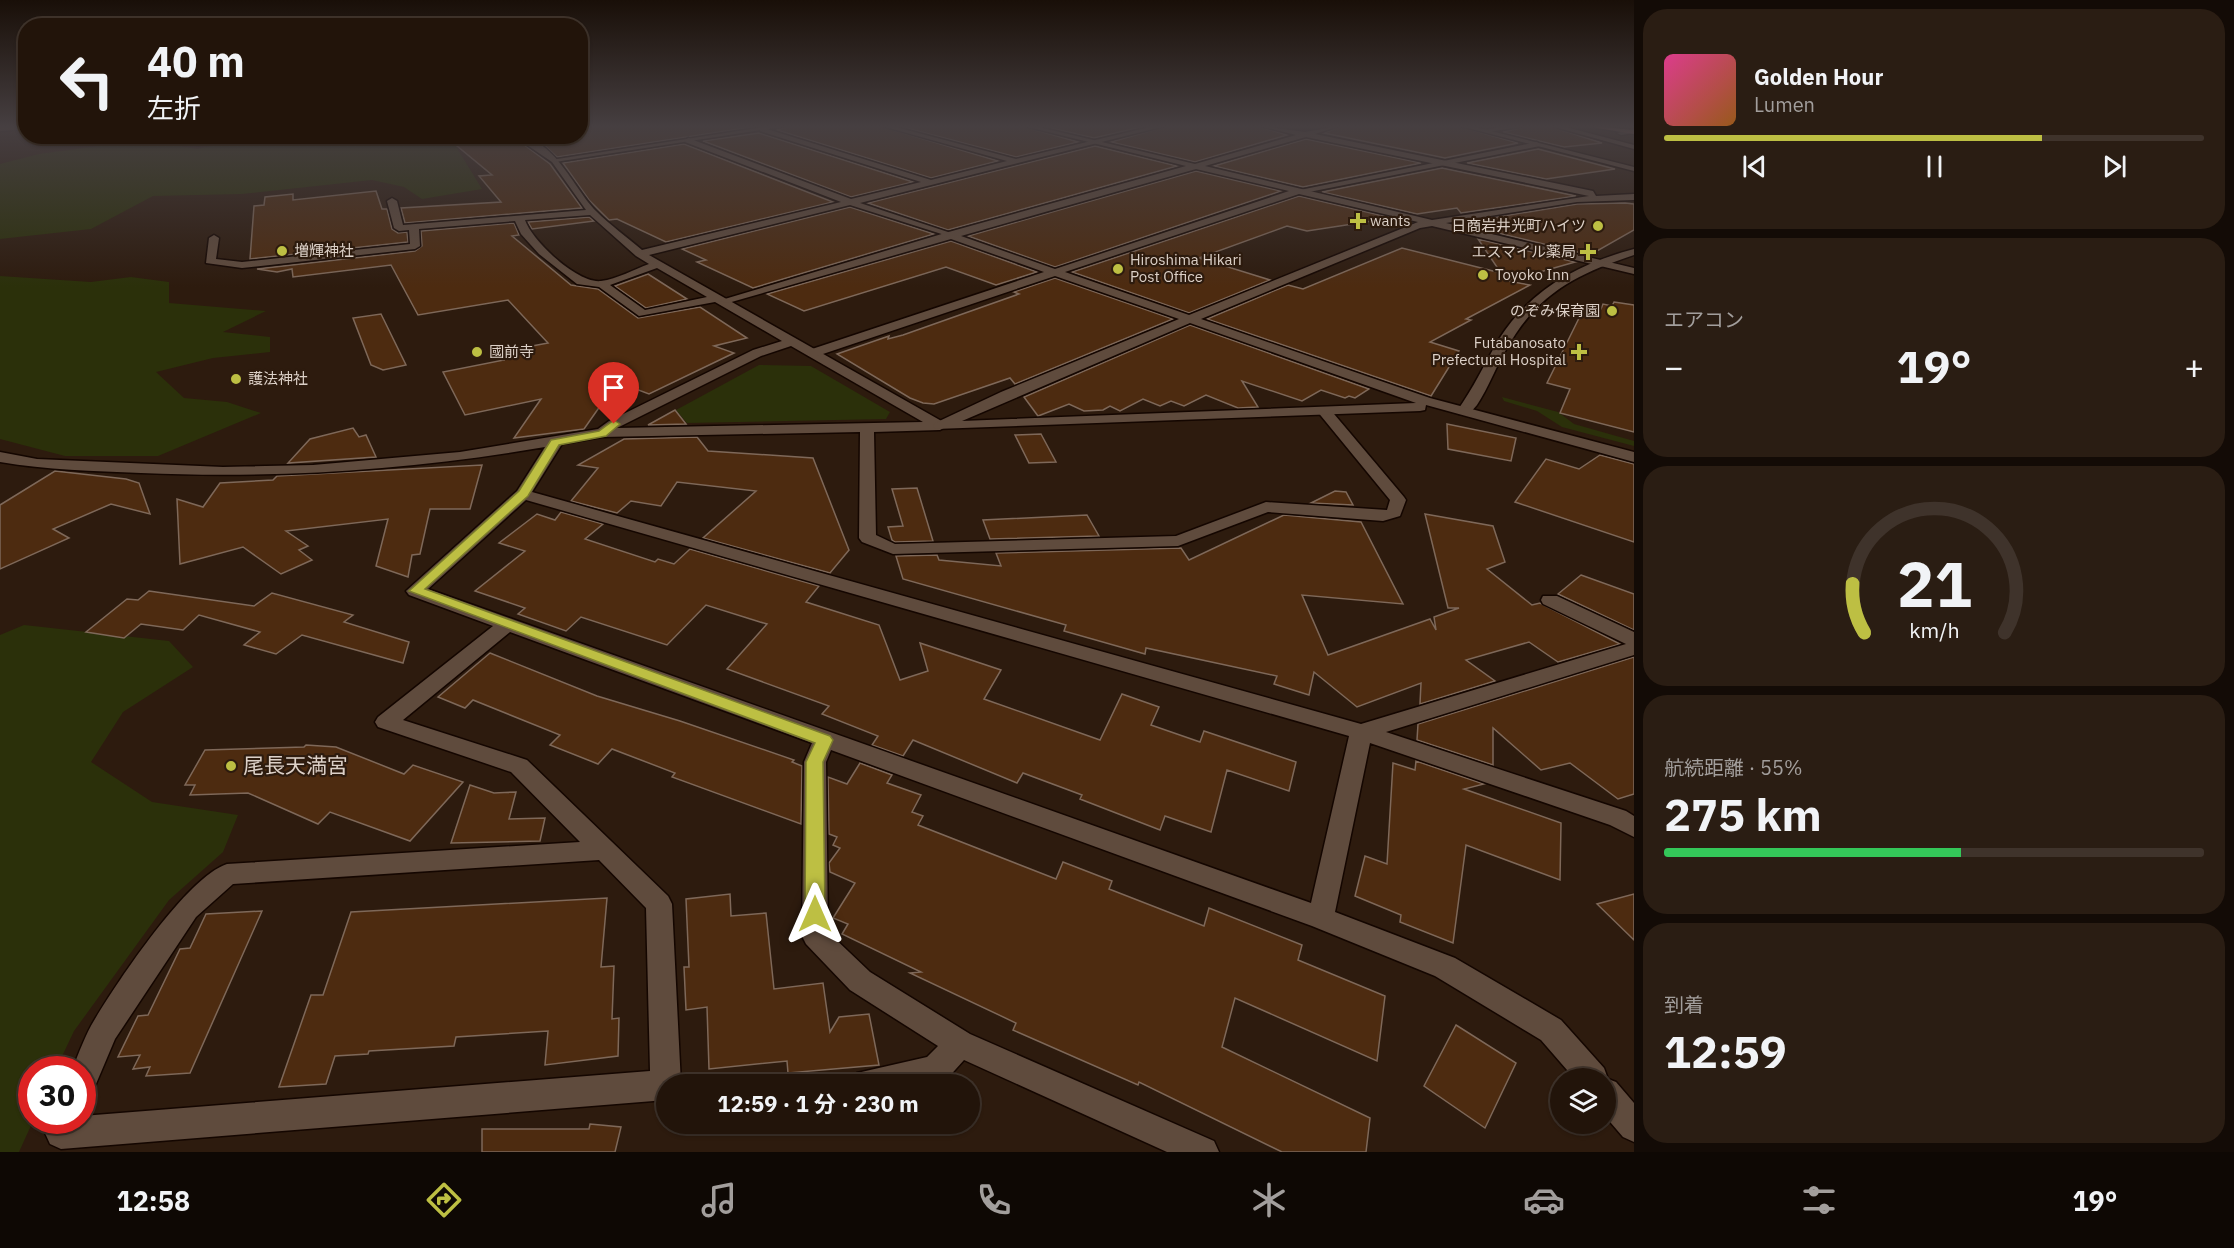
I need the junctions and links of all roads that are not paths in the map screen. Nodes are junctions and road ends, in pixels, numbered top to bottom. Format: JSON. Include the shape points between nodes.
{"nodes":[{"id":1,"x":569,"y":180,"type":"edge"},
{"id":2,"x":792,"y":180,"type":"edge"},
{"id":3,"x":924,"y":180,"type":"edge"},
{"id":4,"x":941,"y":180,"type":"edge"},
{"id":5,"x":1146,"y":180,"type":"edge"},
{"id":6,"x":1252,"y":180,"type":"edge"},
{"id":7,"x":1354,"y":180,"type":"edge"},
{"id":8,"x":1532,"y":180,"type":"edge"},
{"id":9,"x":931,"y":182,"type":"junction"},
{"id":10,"x":1299,"y":191,"type":"junction"},
{"id":11,"x":1606,"y":197,"type":"junction"},
{"id":12,"x":1634,"y":197,"type":"edge"},
{"id":13,"x":392,"y":201,"type":"dead end"},
{"id":14,"x":850,"y":202,"type":"junction"},
{"id":15,"x":592,"y":212,"type":"junction"},
{"id":16,"x":519,"y":219,"type":"junction"},
{"id":17,"x":1429,"y":222,"type":"junction"},
{"id":18,"x":414,"y":227,"type":"junction"},
{"id":19,"x":948,"y":235,"type":"junction"},
{"id":20,"x":214,"y":238,"type":"dead end"},
{"id":21,"x":1634,"y":252,"type":"edge"},
{"id":22,"x":640,"y":254,"type":"junction"},
{"id":23,"x":1599,"y":263,"type":"junction"},
{"id":24,"x":659,"y":264,"type":"junction"},
{"id":25,"x":1634,"y":271,"type":"edge"},
{"id":26,"x":1054,"y":272,"type":"junction"},
{"id":27,"x":602,"y":285,"type":"junction"},
{"id":28,"x":721,"y":300,"type":"junction"},
{"id":29,"x":1188,"y":319,"type":"junction"},
{"id":30,"x":793,"y":341,"type":"junction"},
{"id":31,"x":813,"y":352,"type":"junction"},
{"id":32,"x":1324,"y":411,"type":"junction"},
{"id":33,"x":1464,"y":411,"type":"junction"},
{"id":34,"x":940,"y":426,"type":"junction"},
{"id":35,"x":867,"y":429,"type":"junction"},
{"id":36,"x":602,"y":433,"type":"junction"},
{"id":37,"x":555,"y":443,"type":"junction"},
{"id":38,"x":0,"y":456,"type":"edge"},
{"id":39,"x":1634,"y":457,"type":"edge"},
{"id":40,"x":523,"y":494,"type":"junction"},
{"id":41,"x":1550,"y":600,"type":"dead end"},
{"id":42,"x":506,"y":625,"type":"junction"},
{"id":43,"x":1634,"y":640,"type":"edge"},
{"id":44,"x":1634,"y":648,"type":"edge"},
{"id":45,"x":1361,"y":732,"type":"junction"},
{"id":46,"x":824,"y":740,"type":"junction"},
{"id":47,"x":1634,"y":828,"type":"edge"},
{"id":48,"x":607,"y":850,"type":"junction"},
{"id":49,"x":1321,"y":918,"type":"junction"},
{"id":50,"x":960,"y":1044,"type":"junction"},
{"id":51,"x":93,"y":1056,"type":"edge"},
{"id":52,"x":1584,"y":1068,"type":"edge"},
{"id":53,"x":665,"y":1074,"type":"edge"},
{"id":54,"x":916,"y":1074,"type":"edge"},
{"id":55,"x":656,"y":1086,"type":"edge"},
{"id":56,"x":1616,"y":1106,"type":"edge"},
{"id":57,"x":1634,"y":1126,"type":"edge"},
{"id":58,"x":96,"y":1130,"type":"edge"},
{"id":59,"x":1203,"y":1152,"type":"edge"}],
"edges":[{"from":1,"to":15,"type":"street"},
{"from":2,"to":14,"type":"street"},
{"from":3,"to":9,"type":"street"},
{"from":4,"to":9,"type":"street"},
{"from":5,"to":19,"type":"street"},
{"from":6,"to":10,"type":"street"},
{"from":7,"to":10,"type":"street"},
{"from":8,"to":11,"type":"street"},
{"from":9,"to":14,"type":"street"},
{"from":10,"to":17,"type":"street"},
{"from":10,"to":26,"type":"street"},
{"from":11,"to":12,"type":"street"},
{"from":11,"to":17,"type":"street"},
{"from":13,"to":18,"type":"street","via":[[399,228]]},
{"from":14,"to":19,"type":"street"},
{"from":14,"to":22,"type":"street"},
{"from":15,"to":16,"type":"street"},
{"from":15,"to":22,"type":"street"},
{"from":16,"to":18,"type":"street"},
{"from":16,"to":27,"type":"street","via":[[524,232],[543,252],[581,282]]},
{"from":17,"to":23,"type":"street"},
{"from":17,"to":29,"type":"street"},
{"from":18,"to":20,"type":"street","via":[[416,246],[242,265],[210,261]]},
{"from":19,"to":26,"type":"street"},
{"from":19,"to":28,"type":"street"},
{"from":21,"to":23,"type":"street"},
{"from":22,"to":24,"type":"street"},
{"from":23,"to":25,"type":"street"},
{"from":23,"to":33,"type":"street","via":[[1563,281],[1521,315]]},
{"from":24,"to":27,"type":"street"},
{"from":24,"to":28,"type":"street"},
{"from":26,"to":29,"type":"street"},
{"from":26,"to":31,"type":"street"},
{"from":27,"to":28,"type":"street","via":[[643,314]]},
{"from":28,"to":30,"type":"street"},
{"from":29,"to":33,"type":"street","via":[[1384,388]]},
{"from":29,"to":34,"type":"street"},
{"from":30,"to":31,"type":"street"},
{"from":30,"to":36,"type":"street","via":[[757,353]]},
{"from":31,"to":34,"type":"street"},
{"from":32,"to":33,"type":"street","via":[[1399,406]]},
{"from":32,"to":34,"type":"street"},
{"from":32,"to":35,"type":"street","via":[[1398,500],[1394,513],[1383,516],[1266,507],[1178,541],[893,549],[868,538]]},
{"from":33,"to":39,"type":"street"},
{"from":34,"to":35,"type":"street"},
{"from":35,"to":36,"type":"street"},
{"from":36,"to":37,"type":"street"},
{"from":37,"to":38,"type":"street","via":[[460,457],[313,470],[224,472],[37,464]]},
{"from":37,"to":40,"type":"street"},
{"from":40,"to":42,"type":"street","via":[[416,591]]},
{"from":40,"to":45,"type":"street"},
{"from":41,"to":43,"type":"street"},
{"from":42,"to":46,"type":"street"},
{"from":42,"to":48,"type":"street","via":[[387,722],[519,766]]},
{"from":44,"to":45,"type":"street"},
{"from":45,"to":47,"type":"street","via":[[1618,818]]},
{"from":45,"to":49,"type":"street"},
{"from":46,"to":49,"type":"street"},
{"from":46,"to":50,"type":"street","via":[[815,762],[815,936],[860,981]]},
{"from":48,"to":51,"type":"street","via":[[227,874],[188,909],[104,1030]]},
{"from":48,"to":53,"type":"street","via":[[659,904]]},
{"from":49,"to":52,"type":"street","via":[[1445,967],[1551,1030]]},
{"from":50,"to":54,"type":"street","via":[[935,1070]]},
{"from":50,"to":59,"type":"street"},
{"from":55,"to":58,"type":"street"},
{"from":56,"to":57,"type":"street"}]}
